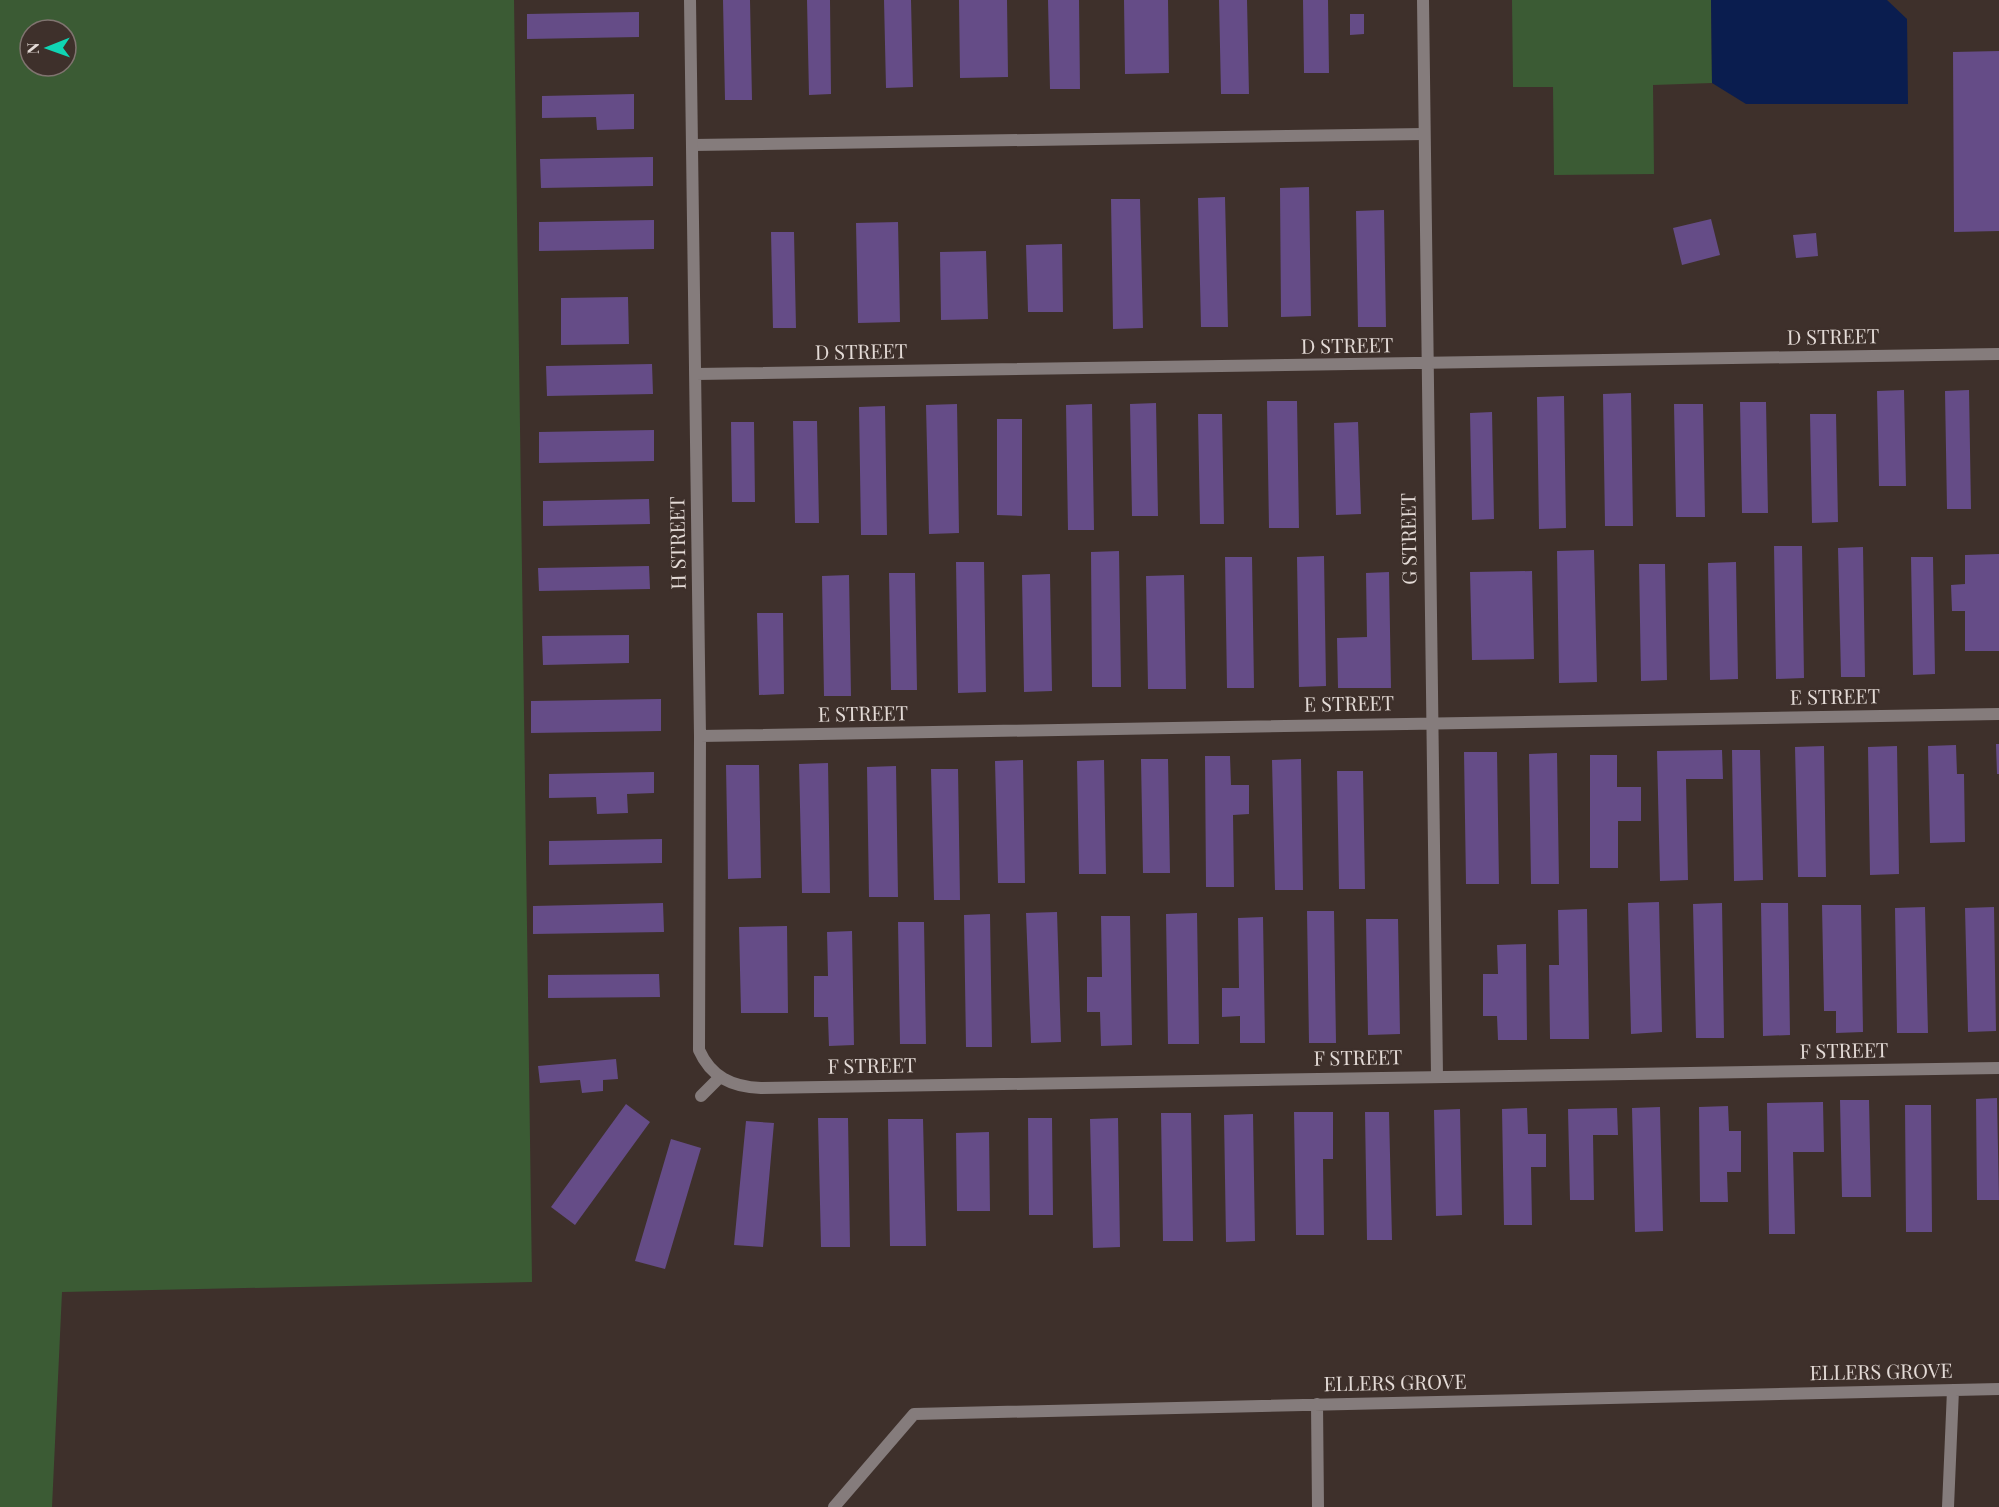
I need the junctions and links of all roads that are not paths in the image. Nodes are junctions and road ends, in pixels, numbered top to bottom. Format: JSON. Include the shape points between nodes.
{"nodes":[{"id":1,"x":690,"y":0,"type":"edge"},
{"id":2,"x":1423,"y":0,"type":"edge"},
{"id":3,"x":1424,"y":134,"type":"junction"},
{"id":4,"x":693,"y":145,"type":"junction"},
{"id":5,"x":1999,"y":354,"type":"edge"},
{"id":6,"x":1426,"y":364,"type":"junction"},
{"id":7,"x":696,"y":374,"type":"junction"},
{"id":8,"x":1999,"y":714,"type":"edge"},
{"id":9,"x":1432,"y":722,"type":"junction"},
{"id":10,"x":700,"y":736,"type":"junction"},
{"id":11,"x":1999,"y":1068,"type":"edge"},
{"id":12,"x":1437,"y":1076,"type":"junction"},
{"id":13,"x":720,"y":1077,"type":"junction"},
{"id":14,"x":701,"y":1096,"type":"dead end"},
{"id":15,"x":1999,"y":1389,"type":"edge"},
{"id":16,"x":1953,"y":1390,"type":"junction"},
{"id":17,"x":1317,"y":1404,"type":"junction"},
{"id":18,"x":834,"y":1507,"type":"edge"},
{"id":19,"x":1318,"y":1507,"type":"edge"},
{"id":20,"x":1948,"y":1507,"type":"edge"}],
"edges":[{"from":1,"to":4,"type":"street","name":"H STREET"},
{"from":2,"to":3,"type":"street","name":"G STREET"},
{"from":3,"to":4,"type":"street"},
{"from":3,"to":6,"type":"street","name":"G STREET"},
{"from":4,"to":7,"type":"street","name":"H STREET"},
{"from":5,"to":6,"type":"street","name":"D STREET"},
{"from":6,"to":7,"type":"street","name":"D STREET"},
{"from":6,"to":9,"type":"street","name":"G STREET"},
{"from":7,"to":10,"type":"street","name":"H STREET"},
{"from":8,"to":9,"type":"street","name":"E STREET"},
{"from":9,"to":10,"type":"street","name":"E STREET"},
{"from":9,"to":12,"type":"street","name":"G STREET"},
{"from":10,"to":13,"type":"street","name":"H STREET","via":[[699,1050],[706,1066]]},
{"from":11,"to":12,"type":"street","name":"F STREET"},
{"from":12,"to":13,"type":"street","name":"F STREET","via":[[761,1088],[739,1087]]},
{"from":13,"to":14,"type":"street"},
{"from":15,"to":16,"type":"street","name":"ELLERS GROVE"},
{"from":16,"to":17,"type":"street","name":"ELLERS GROVE"},
{"from":16,"to":20,"type":"street"},
{"from":17,"to":18,"type":"street","name":"ELLERS GROVE","via":[[914,1414]]},
{"from":17,"to":19,"type":"street"}]}
